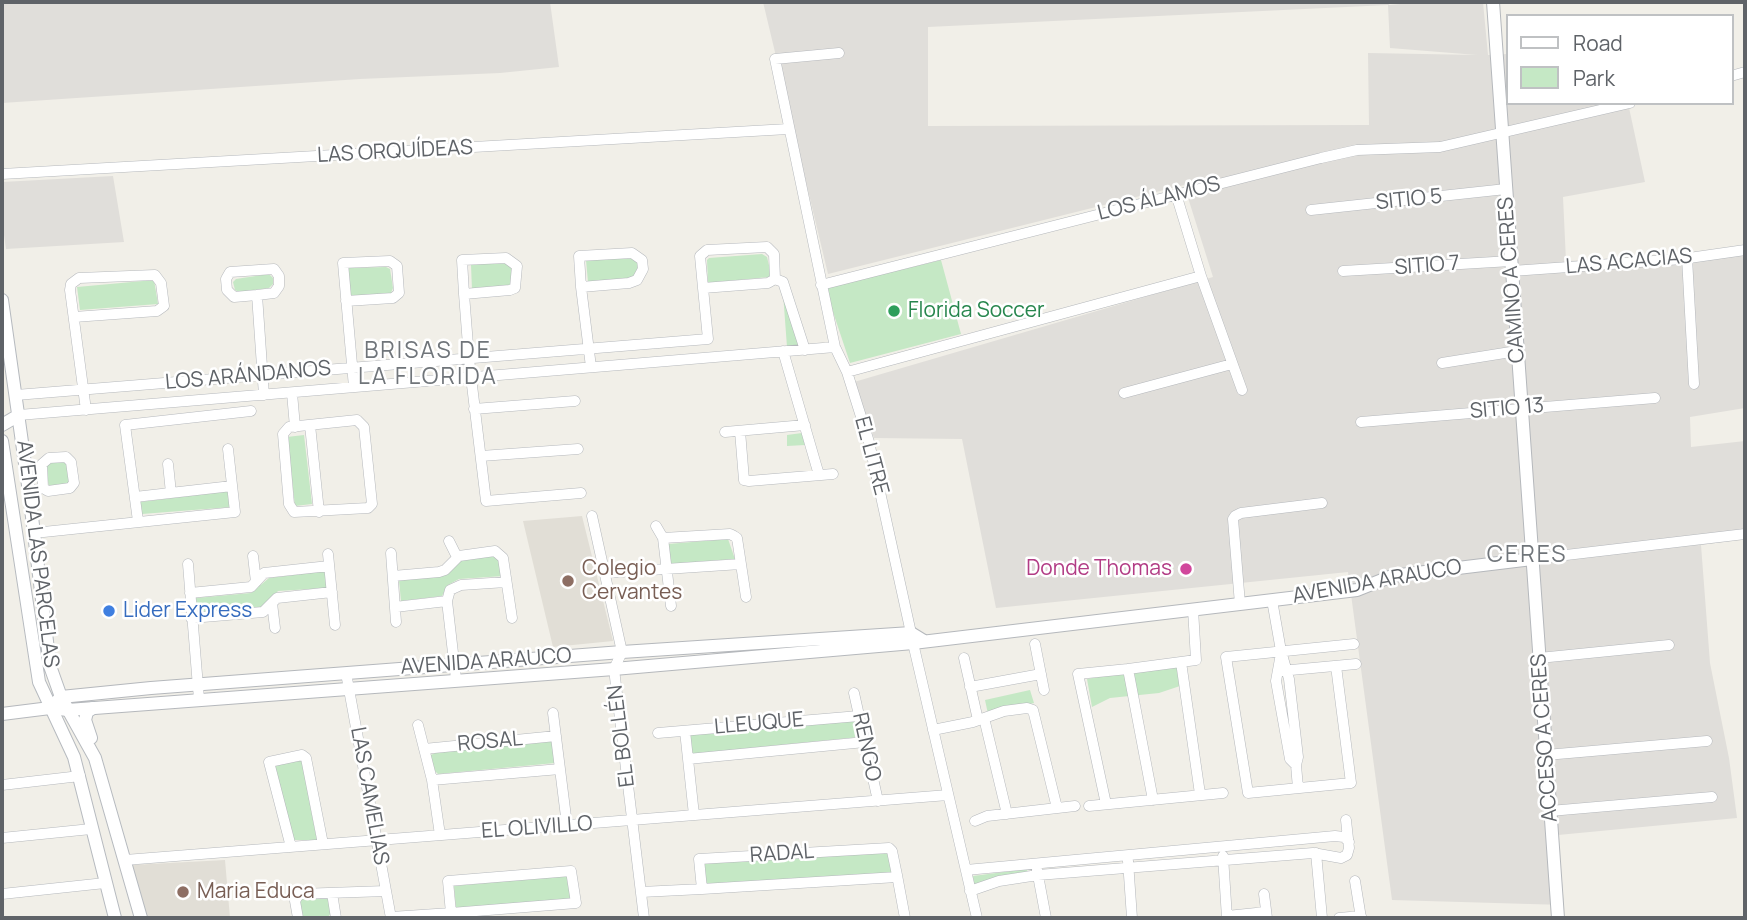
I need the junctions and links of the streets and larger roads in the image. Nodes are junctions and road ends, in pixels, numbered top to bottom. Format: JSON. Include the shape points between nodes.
{"nodes":[{"id":1,"x":1493,"y":2,"type":"edge"},
{"id":2,"x":839,"y":53,"type":"dead end"},
{"id":3,"x":1621,"y":105,"type":"edge"},
{"id":4,"x":788,"y":129,"type":"junction"},
{"id":5,"x":1502,"y":133,"type":"junction"},
{"id":6,"x":2,"y":174,"type":"edge"},
{"id":7,"x":1506,"y":189,"type":"junction"},
{"id":8,"x":1176,"y":194,"type":"junction"},
{"id":9,"x":1311,"y":210,"type":"dead end"},
{"id":10,"x":1745,"y":250,"type":"edge"},
{"id":11,"x":1687,"y":258,"type":"junction"},
{"id":12,"x":1511,"y":266,"type":"junction"},
{"id":13,"x":1343,"y":271,"type":"dead end"},
{"id":14,"x":1201,"y":276,"type":"junction"},
{"id":15,"x":775,"y":279,"type":"junction"},
{"id":16,"x":821,"y":285,"type":"junction"},
{"id":17,"x":581,"y":287,"type":"junction"},
{"id":18,"x":703,"y":288,"type":"junction"},
{"id":19,"x":464,"y":294,"type":"junction"},
{"id":20,"x":257,"y":295,"type":"junction"},
{"id":21,"x":2,"y":300,"type":"edge"},
{"id":22,"x":346,"y":301,"type":"junction"},
{"id":23,"x":74,"y":317,"type":"junction"},
{"id":24,"x":708,"y":339,"type":"junction"},
{"id":25,"x":835,"y":347,"type":"junction"},
{"id":26,"x":589,"y":348,"type":"junction"},
{"id":27,"x":805,"y":349,"type":"junction"},
{"id":28,"x":783,"y":351,"type":"junction"},
{"id":29,"x":1517,"y":351,"type":"junction"},
{"id":30,"x":724,"y":356,"type":"junction"},
{"id":31,"x":470,"y":358,"type":"junction"},
{"id":32,"x":1232,"y":363,"type":"junction"},
{"id":33,"x":1442,"y":363,"type":"dead end"},
{"id":34,"x":590,"y":367,"type":"junction"},
{"id":35,"x":351,"y":368,"type":"junction"},
{"id":36,"x":847,"y":372,"type":"junction"},
{"id":37,"x":263,"y":375,"type":"junction"},
{"id":38,"x":471,"y":377,"type":"junction"},
{"id":39,"x":1695,"y":384,"type":"dead end"},
{"id":40,"x":354,"y":387,"type":"junction"},
{"id":41,"x":83,"y":390,"type":"junction"},
{"id":42,"x":1242,"y":390,"type":"dead end"},
{"id":43,"x":292,"y":393,"type":"junction"},
{"id":44,"x":1124,"y":393,"type":"dead end"},
{"id":45,"x":16,"y":395,"type":"junction"},
{"id":46,"x":264,"y":395,"type":"junction"},
{"id":47,"x":1655,"y":398,"type":"dead end"},
{"id":48,"x":575,"y":401,"type":"dead end"},
{"id":49,"x":1521,"y":407,"type":"junction"},
{"id":50,"x":474,"y":409,"type":"junction"},
{"id":51,"x":86,"y":410,"type":"junction"},
{"id":52,"x":251,"y":411,"type":"dead end"},
{"id":53,"x":19,"y":415,"type":"junction"},
{"id":54,"x":1360,"y":422,"type":"dead end"},
{"id":55,"x":2,"y":425,"type":"edge"},
{"id":56,"x":310,"y":425,"type":"junction"},
{"id":57,"x":805,"y":425,"type":"junction"},
{"id":58,"x":295,"y":427,"type":"junction"},
{"id":59,"x":740,"y":431,"type":"junction"},
{"id":60,"x":725,"y":432,"type":"dead end"},
{"id":61,"x":2,"y":441,"type":"edge"},
{"id":62,"x":228,"y":449,"type":"dead end"},
{"id":63,"x":578,"y":449,"type":"dead end"},
{"id":64,"x":481,"y":456,"type":"junction"},
{"id":65,"x":168,"y":464,"type":"dead end"},
{"id":66,"x":833,"y":474,"type":"dead end"},
{"id":67,"x":819,"y":475,"type":"junction"},
{"id":68,"x":232,"y":486,"type":"junction"},
{"id":69,"x":43,"y":488,"type":"dead end"},
{"id":70,"x":29,"y":492,"type":"junction"},
{"id":71,"x":581,"y":492,"type":"dead end"},
{"id":72,"x":171,"y":493,"type":"junction"},
{"id":73,"x":135,"y":497,"type":"junction"},
{"id":74,"x":1322,"y":503,"type":"dead end"},
{"id":75,"x":319,"y":512,"type":"junction"},
{"id":76,"x":592,"y":516,"type":"dead end"},
{"id":77,"x":138,"y":521,"type":"junction"},
{"id":78,"x":656,"y":526,"type":"dead end"},
{"id":79,"x":34,"y":533,"type":"junction"},
{"id":80,"x":1745,"y":534,"type":"edge"},
{"id":81,"x":663,"y":538,"type":"junction"},
{"id":82,"x":449,"y":541,"type":"dead end"},
{"id":83,"x":391,"y":553,"type":"dead end"},
{"id":84,"x":328,"y":554,"type":"dead end"},
{"id":85,"x":253,"y":556,"type":"dead end"},
{"id":86,"x":457,"y":557,"type":"junction"},
{"id":87,"x":1532,"y":559,"type":"junction"},
{"id":88,"x":188,"y":564,"type":"dead end"},
{"id":89,"x":741,"y":564,"type":"junction"},
{"id":90,"x":329,"y":566,"type":"junction"},
{"id":91,"x":666,"y":570,"type":"junction"},
{"id":92,"x":605,"y":573,"type":"junction"},
{"id":93,"x":393,"y":576,"type":"junction"},
{"id":94,"x":256,"y":582,"type":"junction"},
{"id":95,"x":506,"y":582,"type":"junction"},
{"id":96,"x":332,"y":592,"type":"junction"},
{"id":97,"x":190,"y":593,"type":"junction"},
{"id":98,"x":746,"y":597,"type":"dead end"},
{"id":99,"x":1272,"y":600,"type":"junction"},
{"id":100,"x":447,"y":601,"type":"junction"},
{"id":101,"x":272,"y":603,"type":"junction"},
{"id":102,"x":1240,"y":604,"type":"junction"},
{"id":103,"x":671,"y":606,"type":"dead end"},
{"id":104,"x":395,"y":607,"type":"junction"},
{"id":105,"x":1193,"y":609,"type":"junction"},
{"id":106,"x":191,"y":618,"type":"junction"},
{"id":107,"x":512,"y":618,"type":"dead end"},
{"id":108,"x":396,"y":622,"type":"dead end"},
{"id":109,"x":335,"y":625,"type":"dead end"},
{"id":110,"x":275,"y":628,"type":"dead end"},
{"id":111,"x":916,"y":639,"type":"junction"},
{"id":112,"x":1035,"y":644,"type":"dead end"},
{"id":113,"x":1354,"y":644,"type":"dead end"},
{"id":114,"x":1669,"y":645,"type":"dead end"},
{"id":115,"x":1281,"y":651,"type":"junction"},
{"id":116,"x":622,"y":652,"type":"junction"},
{"id":117,"x":1539,"y":658,"type":"junction"},
{"id":118,"x":964,"y":659,"type":"dead end"},
{"id":119,"x":1181,"y":662,"type":"junction"},
{"id":120,"x":1356,"y":664,"type":"dead end"},
{"id":121,"x":454,"y":665,"type":"junction"},
{"id":122,"x":1336,"y":666,"type":"junction"},
{"id":123,"x":614,"y":669,"type":"junction"},
{"id":124,"x":1128,"y":669,"type":"junction"},
{"id":125,"x":1281,"y":671,"type":"junction"},
{"id":126,"x":346,"y":673,"type":"junction"},
{"id":127,"x":1041,"y":674,"type":"junction"},
{"id":128,"x":456,"y":679,"type":"junction"},
{"id":129,"x":197,"y":684,"type":"junction"},
{"id":130,"x":970,"y":687,"type":"junction"},
{"id":131,"x":350,"y":688,"type":"junction"},
{"id":132,"x":1044,"y":690,"type":"dead end"},
{"id":133,"x":854,"y":693,"type":"dead end"},
{"id":134,"x":61,"y":697,"type":"junction"},
{"id":135,"x":198,"y":699,"type":"junction"},
{"id":136,"x":50,"y":708,"type":"junction"},
{"id":137,"x":93,"y":708,"type":"junction"},
{"id":138,"x":68,"y":710,"type":"junction"},
{"id":139,"x":553,"y":713,"type":"dead end"},
{"id":140,"x":2,"y":714,"type":"edge"},
{"id":141,"x":859,"y":716,"type":"junction"},
{"id":142,"x":981,"y":719,"type":"junction"},
{"id":143,"x":418,"y":725,"type":"dead end"},
{"id":144,"x":933,"y":730,"type":"junction"},
{"id":145,"x":685,"y":731,"type":"junction"},
{"id":146,"x":658,"y":733,"type":"dead end"},
{"id":147,"x":556,"y":736,"type":"junction"},
{"id":148,"x":1707,"y":741,"type":"dead end"},
{"id":149,"x":865,"y":742,"type":"junction"},
{"id":150,"x":424,"y":749,"type":"junction"},
{"id":151,"x":1546,"y":755,"type":"junction"},
{"id":152,"x":688,"y":759,"type":"junction"},
{"id":153,"x":99,"y":769,"type":"junction"},
{"id":154,"x":560,"y":769,"type":"junction"},
{"id":155,"x":80,"y":776,"type":"junction"},
{"id":156,"x":432,"y":780,"type":"junction"},
{"id":157,"x":2,"y":785,"type":"edge"},
{"id":158,"x":1298,"y":788,"type":"junction"},
{"id":159,"x":1223,"y":793,"type":"dead end"},
{"id":160,"x":1200,"y":794,"type":"junction"},
{"id":161,"x":948,"y":795,"type":"junction"},
{"id":162,"x":1712,"y":797,"type":"dead end"},
{"id":163,"x":1153,"y":800,"type":"junction"},
{"id":164,"x":878,"y":801,"type":"junction"},
{"id":165,"x":1106,"y":804,"type":"junction"},
{"id":166,"x":1075,"y":806,"type":"dead end"},
{"id":167,"x":1089,"y":806,"type":"dead end"},
{"id":168,"x":1057,"y":808,"type":"junction"},
{"id":169,"x":1550,"y":811,"type":"junction"},
{"id":170,"x":1007,"y":814,"type":"junction"},
{"id":171,"x":694,"y":815,"type":"junction"},
{"id":172,"x":632,"y":820,"type":"junction"},
{"id":173,"x":1346,"y":820,"type":"dead end"},
{"id":174,"x":975,"y":821,"type":"dead end"},
{"id":175,"x":567,"y":825,"type":"junction"},
{"id":176,"x":91,"y":829,"type":"junction"},
{"id":177,"x":440,"y":835,"type":"junction"},
{"id":178,"x":2,"y":838,"type":"edge"},
{"id":179,"x":377,"y":840,"type":"junction"},
{"id":180,"x":1349,"y":842,"type":"junction"},
{"id":181,"x":323,"y":844,"type":"junction"},
{"id":182,"x":1223,"y":845,"type":"junction"},
{"id":183,"x":291,"y":847,"type":"junction"},
{"id":184,"x":1316,"y":853,"type":"junction"},
{"id":185,"x":1128,"y":854,"type":"junction"},
{"id":186,"x":1223,"y":859,"type":"junction"},
{"id":187,"x":125,"y":860,"type":"junction"},
{"id":188,"x":1036,"y":862,"type":"junction"},
{"id":189,"x":1128,"y":868,"type":"junction"},
{"id":190,"x":965,"y":870,"type":"junction"},
{"id":191,"x":1038,"y":875,"type":"junction"},
{"id":192,"x":897,"y":877,"type":"junction"},
{"id":193,"x":1355,"y":881,"type":"dead end"},
{"id":194,"x":105,"y":883,"type":"junction"},
{"id":195,"x":702,"y":889,"type":"junction"},
{"id":196,"x":386,"y":891,"type":"junction"},
{"id":197,"x":970,"y":891,"type":"junction"},
{"id":198,"x":641,"y":892,"type":"junction"},
{"id":199,"x":332,"y":893,"type":"junction"},
{"id":200,"x":2,"y":894,"type":"edge"},
{"id":201,"x":1264,"y":894,"type":"dead end"},
{"id":202,"x":451,"y":913,"type":"junction"},
{"id":203,"x":1267,"y":915,"type":"edge"},
{"id":204,"x":1227,"y":917,"type":"edge"},
{"id":205,"x":1361,"y":917,"type":"edge"},
{"id":206,"x":115,"y":918,"type":"edge"},
{"id":207,"x":141,"y":918,"type":"edge"},
{"id":208,"x":298,"y":918,"type":"edge"},
{"id":209,"x":336,"y":918,"type":"edge"},
{"id":210,"x":391,"y":918,"type":"edge"},
{"id":211,"x":644,"y":918,"type":"edge"},
{"id":212,"x":905,"y":918,"type":"edge"},
{"id":213,"x":977,"y":918,"type":"edge"},
{"id":214,"x":1046,"y":918,"type":"edge"},
{"id":215,"x":1132,"y":918,"type":"edge"},
{"id":216,"x":1322,"y":918,"type":"edge"},
{"id":217,"x":1339,"y":918,"type":"edge"},
{"id":218,"x":1558,"y":918,"type":"edge"}],
"edges":[{"from":1,"to":5,"type":"street","name":"CAMINO A CERES"},
{"from":2,"to":4,"type":"street","name":"EL LITRE","via":[[775,60]]},
{"from":3,"to":5,"type":"street","name":"LOS ÁLAMOS"},
{"from":4,"to":6,"type":"street","name":"LAS ORQUÍDEAS"},
{"from":4,"to":16,"type":"street","name":"EL LITRE"},
{"from":5,"to":7,"type":"street","name":"CAMINO A CERES"},
{"from":5,"to":8,"type":"street","name":"LOS ÁLAMOS","via":[[1440,147],[1357,150]]},
{"from":7,"to":9,"type":"street","name":"SITIO 5"},
{"from":7,"to":12,"type":"street","name":"CAMINO A CERES"},
{"from":8,"to":14,"type":"street"},
{"from":8,"to":16,"type":"street","name":"LOS ÁLAMOS"},
{"from":10,"to":11,"type":"street","name":"LAS ACACIAS"},
{"from":11,"to":12,"type":"street","name":"LAS ACACIAS"},
{"from":11,"to":39,"type":"street"},
{"from":12,"to":13,"type":"street","name":"SITIO 7"},
{"from":12,"to":29,"type":"street","name":"CAMINO A CERES"},
{"from":14,"to":32,"type":"street"},
{"from":14,"to":36,"type":"street"},
{"from":15,"to":18,"type":"street"},
{"from":15,"to":18,"type":"street","via":[[774,254],[767,247],[707,250],[700,257]]},
{"from":15,"to":27,"type":"street","via":[[783,282]]},
{"from":16,"to":25,"type":"street","name":"EL LITRE"},
{"from":17,"to":17,"type":"street","via":[[579,256],[632,253],[642,260],[637,280]]},
{"from":17,"to":26,"type":"street"},
{"from":18,"to":24,"type":"street"},
{"from":19,"to":19,"type":"street","via":[[462,260],[506,258],[516,267],[515,288]]},
{"from":19,"to":31,"type":"street"},
{"from":20,"to":20,"type":"street","via":[[234,297],[227,290],[230,272],[274,269],[279,286],[274,293]]},
{"from":20,"to":37,"type":"street"},
{"from":21,"to":45,"type":"street","name":"AVENIDA LAS PARCELAS"},
{"from":22,"to":22,"type":"street","via":[[343,263],[390,261],[397,266],[399,293],[393,298]]},
{"from":22,"to":35,"type":"street"},
{"from":23,"to":23,"type":"street","via":[[157,311],[164,306],[161,283],[155,275],[79,278],[71,284]]},
{"from":23,"to":41,"type":"street"},
{"from":24,"to":26,"type":"street","name":"LOS ARÁNDANOS"},
{"from":24,"to":30,"type":"street"},
{"from":25,"to":27,"type":"street","name":"LOS ARÁNDANOS"},
{"from":25,"to":36,"type":"street","name":"EL LITRE"},
{"from":26,"to":31,"type":"street","name":"LOS ARÁNDANOS"},
{"from":26,"to":34,"type":"street"},
{"from":27,"to":28,"type":"street","name":"LOS ARÁNDANOS"},
{"from":28,"to":30,"type":"street","name":"LOS ARÁNDANOS"},
{"from":28,"to":57,"type":"street"},
{"from":29,"to":33,"type":"street"},
{"from":29,"to":49,"type":"street","name":"CAMINO A CERES"},
{"from":30,"to":34,"type":"street","name":"LOS ARÁNDANOS"},
{"from":31,"to":35,"type":"street","name":"LOS ARÁNDANOS"},
{"from":31,"to":38,"type":"street"},
{"from":32,"to":42,"type":"street"},
{"from":32,"to":44,"type":"street"},
{"from":34,"to":38,"type":"street","name":"LOS ARÁNDANOS"},
{"from":35,"to":37,"type":"street","name":"LOS ARÁNDANOS"},
{"from":35,"to":40,"type":"street"},
{"from":36,"to":111,"type":"street","name":"EL LITRE","via":[[876,470]]},
{"from":37,"to":41,"type":"street","name":"LOS ARÁNDANOS"},
{"from":37,"to":46,"type":"street"},
{"from":38,"to":40,"type":"street","name":"LOS ARÁNDANOS"},
{"from":38,"to":50,"type":"street"},
{"from":40,"to":43,"type":"street","name":"LOS ARÁNDANOS"},
{"from":41,"to":45,"type":"street","name":"LOS ARÁNDANOS"},
{"from":41,"to":51,"type":"street"},
{"from":43,"to":46,"type":"street","name":"LOS ARÁNDANOS"},
{"from":43,"to":58,"type":"street"},
{"from":45,"to":53,"type":"street","name":"AVENIDA LAS PARCELAS"},
{"from":46,"to":51,"type":"street","name":"LOS ARÁNDANOS"},
{"from":47,"to":49,"type":"street","name":"SITIO 13"},
{"from":48,"to":50,"type":"street"},
{"from":49,"to":54,"type":"street","name":"SITIO 13"},
{"from":49,"to":87,"type":"street","name":"CAMINO A CERES"},
{"from":50,"to":64,"type":"street"},
{"from":51,"to":53,"type":"street","name":"LOS ARÁNDANOS"},
{"from":52,"to":73,"type":"street","via":[[125,425]]},
{"from":53,"to":55,"type":"street"},
{"from":53,"to":70,"type":"street","name":"AVENIDA LAS PARCELAS"},
{"from":56,"to":58,"type":"street"},
{"from":56,"to":75,"type":"street"},
{"from":56,"to":75,"type":"street","via":[[357,420],[364,427],[372,504]]},
{"from":57,"to":59,"type":"street"},
{"from":57,"to":67,"type":"street"},
{"from":58,"to":75,"type":"street","via":[[283,434],[289,504],[297,513]]},
{"from":59,"to":60,"type":"street"},
{"from":59,"to":67,"type":"street","via":[[744,480]]},
{"from":61,"to":136,"type":"street","name":"AVENIDA LAS PARCELAS","via":[[39,682]]},
{"from":62,"to":68,"type":"street"},
{"from":63,"to":64,"type":"street"},
{"from":64,"to":71,"type":"street","via":[[486,501]]},
{"from":65,"to":72,"type":"street"},
{"from":66,"to":67,"type":"street"},
{"from":68,"to":72,"type":"street"},
{"from":68,"to":77,"type":"street","via":[[235,512]]},
{"from":69,"to":70,"type":"street"},
{"from":70,"to":79,"type":"street","name":"AVENIDA LAS PARCELAS"},
{"from":72,"to":73,"type":"street"},
{"from":73,"to":77,"type":"street"},
{"from":74,"to":102,"type":"street","via":[[1235,516]]},
{"from":76,"to":92,"type":"street"},
{"from":77,"to":79,"type":"street"},
{"from":78,"to":81,"type":"street"},
{"from":79,"to":134,"type":"street","name":"AVENIDA LAS PARCELAS","via":[[49,657]]},
{"from":80,"to":87,"type":"street","name":"AVENIDA ARAUCO"},
{"from":81,"to":89,"type":"street","via":[[730,534],[737,538]]},
{"from":81,"to":91,"type":"street"},
{"from":82,"to":86,"type":"street"},
{"from":83,"to":93,"type":"street"},
{"from":84,"to":90,"type":"street"},
{"from":85,"to":94,"type":"street"},
{"from":86,"to":93,"type":"street","via":[[439,572]]},
{"from":86,"to":95,"type":"street","via":[[495,551],[502,558]]},
{"from":87,"to":99,"type":"street","name":"AVENIDA ARAUCO","via":[[1392,576],[1357,590]]},
{"from":87,"to":117,"type":"street","name":"ACCESO A CERES"},
{"from":88,"to":97,"type":"street"},
{"from":89,"to":91,"type":"street"},
{"from":89,"to":98,"type":"street"},
{"from":90,"to":94,"type":"street","via":[[264,573]]},
{"from":90,"to":96,"type":"street"},
{"from":91,"to":92,"type":"street"},
{"from":91,"to":103,"type":"street"},
{"from":92,"to":116,"type":"street"},
{"from":93,"to":104,"type":"street"},
{"from":94,"to":97,"type":"street","via":[[251,587]]},
{"from":95,"to":100,"type":"street","via":[[461,585],[450,590]]},
{"from":95,"to":107,"type":"street"},
{"from":96,"to":101,"type":"street","via":[[276,598]]},
{"from":96,"to":109,"type":"street"},
{"from":97,"to":106,"type":"street"},
{"from":99,"to":102,"type":"street","name":"AVENIDA ARAUCO"},
{"from":99,"to":115,"type":"street"},
{"from":100,"to":104,"type":"street"},
{"from":100,"to":121,"type":"street"},
{"from":101,"to":106,"type":"street","via":[[263,612]]},
{"from":101,"to":110,"type":"street"},
{"from":102,"to":105,"type":"street","name":"AVENIDA ARAUCO"},
{"from":104,"to":108,"type":"street"},
{"from":105,"to":111,"type":"street","name":"AVENIDA ARAUCO"},
{"from":105,"to":119,"type":"street","via":[[1196,660]]},
{"from":106,"to":129,"type":"street"},
{"from":111,"to":116,"type":"street","name":"AVENIDA ARAUCO"},
{"from":111,"to":123,"type":"street","name":"AVENIDA ARAUCO"},
{"from":111,"to":144,"type":"street","name":"EL LITRE"},
{"from":112,"to":127,"type":"street"},
{"from":113,"to":115,"type":"street"},
{"from":114,"to":117,"type":"street"},
{"from":115,"to":125,"type":"street"},
{"from":115,"to":158,"type":"street","via":[[1226,657],[1248,793]]},
{"from":116,"to":121,"type":"street","name":"AVENIDA ARAUCO"},
{"from":116,"to":123,"type":"street","name":"EL BOLLÉN"},
{"from":117,"to":151,"type":"street","name":"ACCESO A CERES"},
{"from":118,"to":130,"type":"street"},
{"from":119,"to":124,"type":"street"},
{"from":119,"to":160,"type":"street"},
{"from":120,"to":122,"type":"street"},
{"from":121,"to":126,"type":"street","name":"AVENIDA ARAUCO"},
{"from":121,"to":128,"type":"street"},
{"from":122,"to":125,"type":"street"},
{"from":122,"to":158,"type":"street","via":[[1351,783]]},
{"from":123,"to":128,"type":"street","name":"AVENIDA ARAUCO"},
{"from":123,"to":172,"type":"street","name":"EL BOLLÉN"},
{"from":124,"to":163,"type":"street"},
{"from":124,"to":165,"type":"street","via":[[1078,674]]},
{"from":125,"to":158,"type":"street","via":[[1289,679]]},
{"from":126,"to":129,"type":"street","name":"AVENIDA ARAUCO"},
{"from":126,"to":131,"type":"street","name":"LAS CAMELIAS"},
{"from":127,"to":130,"type":"street"},
{"from":127,"to":132,"type":"street"},
{"from":128,"to":131,"type":"street","name":"AVENIDA ARAUCO"},
{"from":129,"to":134,"type":"street","name":"AVENIDA ARAUCO"},
{"from":129,"to":135,"type":"street"},
{"from":130,"to":142,"type":"street"},
{"from":131,"to":135,"type":"street","name":"AVENIDA ARAUCO"},
{"from":131,"to":179,"type":"street","name":"LAS CAMELIAS"},
{"from":133,"to":141,"type":"street","name":"RENGO"},
{"from":134,"to":136,"type":"street"},
{"from":134,"to":138,"type":"street","name":"AVENIDA LAS PARCELAS"},
{"from":135,"to":137,"type":"street","name":"AVENIDA ARAUCO"},
{"from":136,"to":138,"type":"street","name":"AVENIDA ARAUCO"},
{"from":136,"to":140,"type":"street","name":"AVENIDA ARAUCO"},
{"from":136,"to":155,"type":"street","name":"AVENIDA LAS PARCELAS"},
{"from":137,"to":138,"type":"street","name":"AVENIDA ARAUCO"},
{"from":137,"to":153,"type":"street","via":[[85,720]]},
{"from":138,"to":153,"type":"street","name":"AVENIDA LAS PARCELAS"},
{"from":139,"to":147,"type":"street"},
{"from":141,"to":145,"type":"street","name":"LLEUQUE"},
{"from":141,"to":149,"type":"street","name":"RENGO"},
{"from":142,"to":144,"type":"street"},
{"from":142,"to":168,"type":"street","via":[[1004,711],[1032,710]]},
{"from":142,"to":170,"type":"street"},
{"from":143,"to":150,"type":"street"},
{"from":144,"to":161,"type":"street","name":"EL LITRE"},
{"from":145,"to":146,"type":"street","name":"LLEUQUE"},
{"from":145,"to":152,"type":"street"},
{"from":147,"to":150,"type":"street","name":"ROSAL"},
{"from":147,"to":154,"type":"street"},
{"from":148,"to":151,"type":"street"},
{"from":149,"to":152,"type":"street","name":"LLEUQUE"},
{"from":149,"to":164,"type":"street","name":"RENGO"},
{"from":150,"to":156,"type":"street"},
{"from":151,"to":169,"type":"street","name":"ACCESO A CERES"},
{"from":152,"to":171,"type":"street"},
{"from":153,"to":187,"type":"street","name":"AVENIDA LAS PARCELAS"},
{"from":154,"to":156,"type":"street","name":"ROSAL"},
{"from":154,"to":175,"type":"street"},
{"from":155,"to":157,"type":"street"},
{"from":155,"to":176,"type":"street","name":"AVENIDA LAS PARCELAS"},
{"from":156,"to":177,"type":"street"},
{"from":159,"to":160,"type":"street"},
{"from":160,"to":163,"type":"street"},
{"from":161,"to":164,"type":"street","name":"EL OLIVILLO"},
{"from":161,"to":190,"type":"street","name":"EL LITRE"},
{"from":162,"to":169,"type":"street"},
{"from":163,"to":165,"type":"street"},
{"from":164,"to":171,"type":"street","name":"EL OLIVILLO"},
{"from":165,"to":167,"type":"street"},
{"from":166,"to":168,"type":"street"},
{"from":168,"to":170,"type":"street"},
{"from":169,"to":218,"type":"street","name":"ACCESO A CERES"},
{"from":170,"to":174,"type":"street"},
{"from":171,"to":172,"type":"street","name":"EL OLIVILLO"},
{"from":172,"to":175,"type":"street","name":"EL OLIVILLO"},
{"from":172,"to":198,"type":"street","name":"EL BOLLÉN"},
{"from":173,"to":180,"type":"street"},
{"from":175,"to":177,"type":"street","name":"EL OLIVILLO"},
{"from":176,"to":178,"type":"street"},
{"from":176,"to":194,"type":"street","name":"AVENIDA LAS PARCELAS"},
{"from":177,"to":179,"type":"street","name":"EL OLIVILLO"},
{"from":179,"to":181,"type":"street","name":"EL OLIVILLO"},
{"from":179,"to":196,"type":"street","name":"LAS CAMELIAS"},
{"from":180,"to":182,"type":"street","via":[[1335,836]]},
{"from":180,"to":184,"type":"street","via":[[1347,855],[1341,858]]},
{"from":181,"to":183,"type":"street","name":"EL OLIVILLO"},
{"from":181,"to":183,"type":"street","via":[[302,755],[270,762]]},
{"from":182,"to":185,"type":"street"},
{"from":182,"to":186,"type":"street"},
{"from":183,"to":187,"type":"street","name":"EL OLIVILLO"},
{"from":184,"to":186,"type":"street"},
{"from":184,"to":216,"type":"street"},
{"from":185,"to":188,"type":"street"},
{"from":185,"to":189,"type":"street"},
{"from":186,"to":189,"type":"street"},
{"from":186,"to":204,"type":"street"},
{"from":187,"to":207,"type":"street","name":"AVENIDA LAS PARCELAS"},
{"from":188,"to":190,"type":"street"},
{"from":188,"to":191,"type":"street"},
{"from":189,"to":191,"type":"street"},
{"from":189,"to":215,"type":"street"},
{"from":190,"to":197,"type":"street","name":"EL LITRE"},
{"from":191,"to":197,"type":"street"},
{"from":191,"to":214,"type":"street"},
{"from":192,"to":195,"type":"street","name":"RADAL"},
{"from":192,"to":195,"type":"street","name":"RADAL","via":[[888,848],[699,859]]},
{"from":192,"to":212,"type":"street"},
{"from":193,"to":205,"type":"street"},
{"from":194,"to":200,"type":"street"},
{"from":194,"to":206,"type":"street","name":"AVENIDA LAS PARCELAS"},
{"from":195,"to":198,"type":"street","name":"RADAL"},
{"from":196,"to":199,"type":"street"},
{"from":196,"to":210,"type":"street","name":"LAS CAMELIAS"},
{"from":197,"to":213,"type":"street","name":"EL LITRE"},
{"from":198,"to":211,"type":"street","name":"EL BOLLÉN"},
{"from":199,"to":208,"type":"street","via":[[299,894],[295,901]]},
{"from":199,"to":209,"type":"street"},
{"from":201,"to":203,"type":"street"},
{"from":202,"to":202,"type":"street","via":[[448,881],[571,871],[576,903]]},
{"from":202,"to":210,"type":"street"},
{"from":203,"to":204,"type":"street"},
{"from":205,"to":217,"type":"street"}]}
